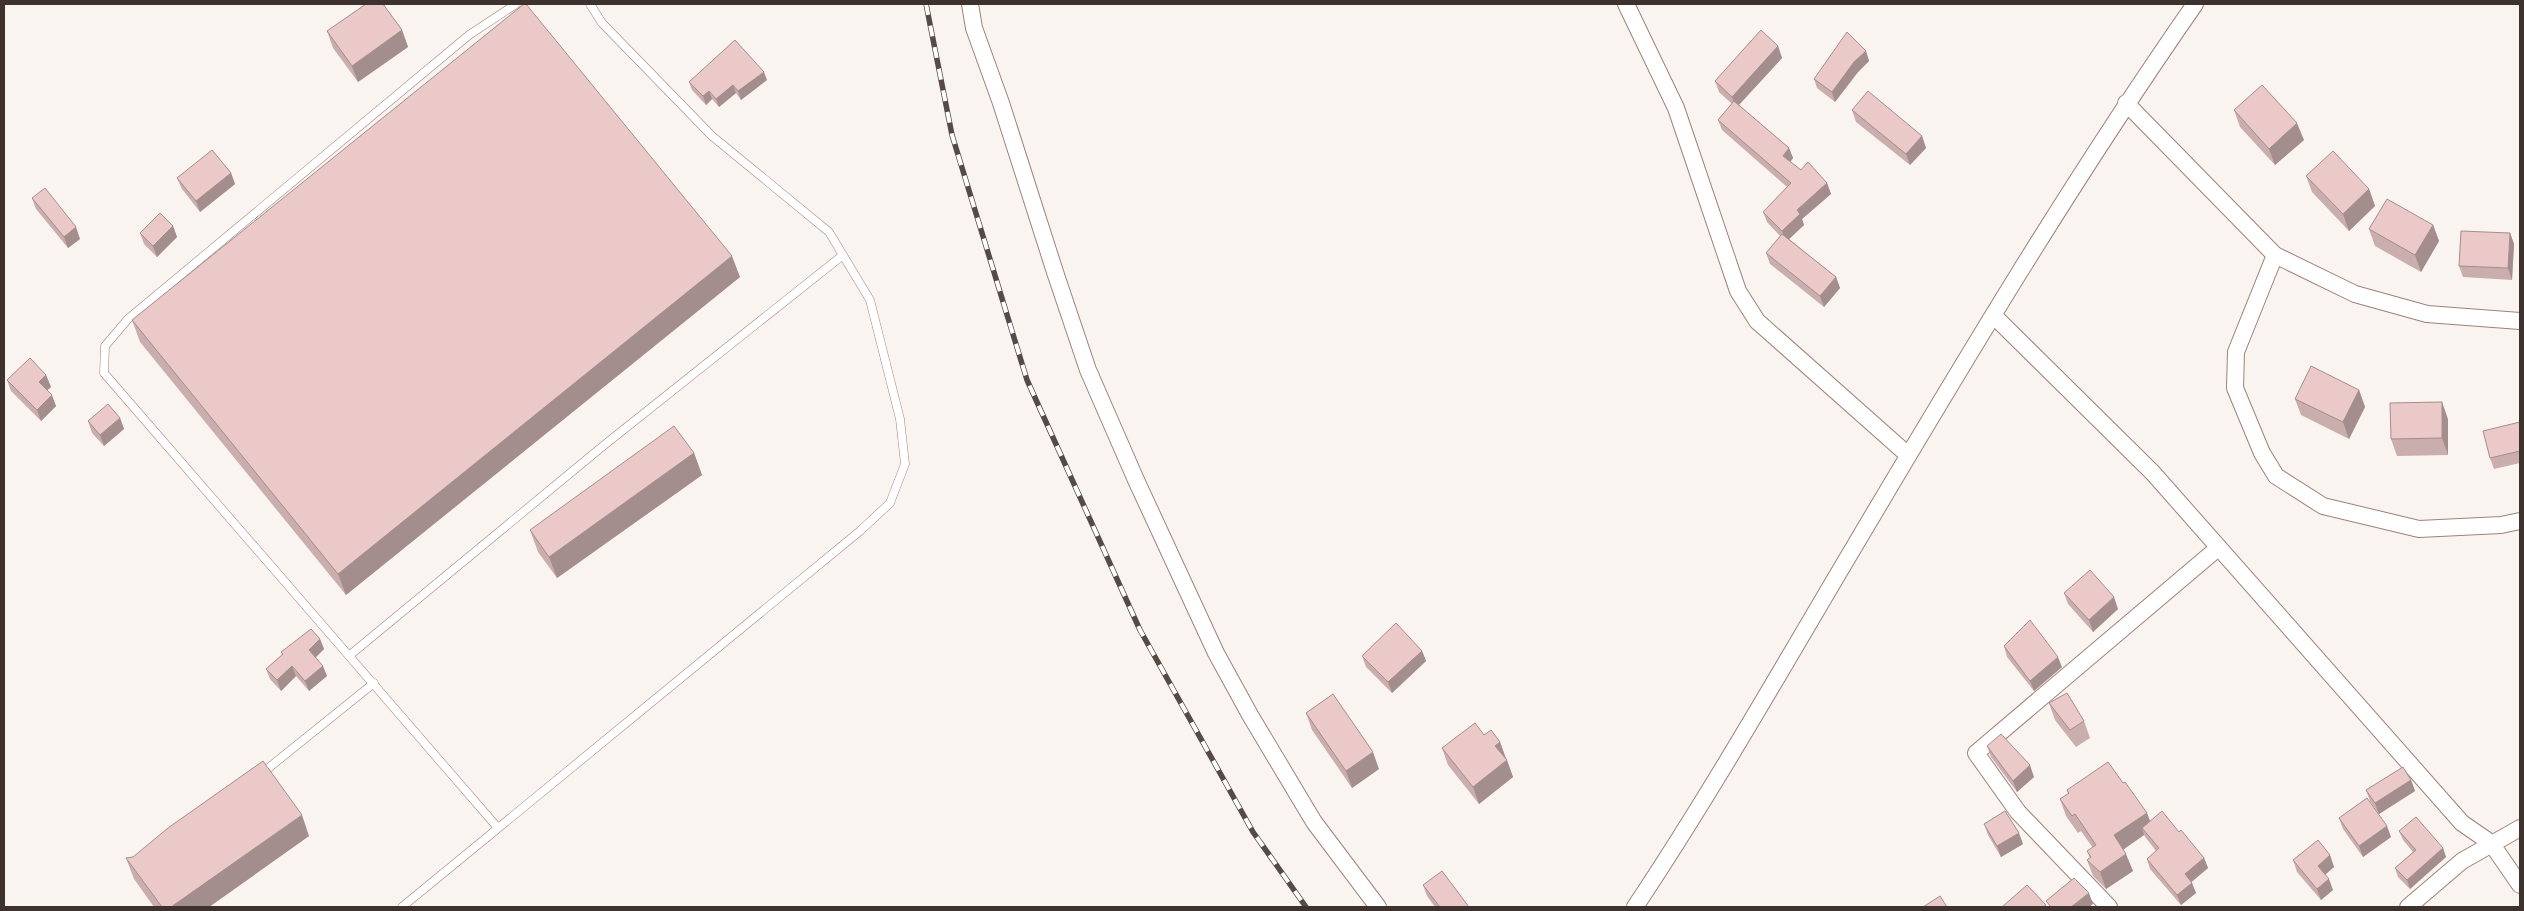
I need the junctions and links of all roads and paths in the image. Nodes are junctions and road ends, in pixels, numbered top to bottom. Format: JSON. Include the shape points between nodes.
{"nodes":[{"id":1,"x":516,"y":4,"type":"edge"},
{"id":2,"x":590,"y":4,"type":"edge"},
{"id":3,"x":970,"y":4,"type":"edge"},
{"id":4,"x":1626,"y":4,"type":"edge"},
{"id":5,"x":2195,"y":4,"type":"edge"},
{"id":6,"x":2126,"y":104,"type":"junction"},
{"id":7,"x":843,"y":255,"type":"junction"},
{"id":8,"x":2275,"y":255,"type":"junction"},
{"id":9,"x":1994,"y":316,"type":"junction"},
{"id":10,"x":2520,"y":321,"type":"edge"},
{"id":11,"x":1908,"y":455,"type":"junction"},
{"id":12,"x":2520,"y":521,"type":"edge"},
{"id":13,"x":2218,"y":548,"type":"junction"},
{"id":14,"x":350,"y":655,"type":"junction"},
{"id":15,"x":374,"y":683,"type":"junction"},
{"id":16,"x":252,"y":782,"type":"edge"},
{"id":17,"x":498,"y":828,"type":"junction"},
{"id":18,"x":2520,"y":828,"type":"edge"},
{"id":19,"x":2490,"y":843,"type":"junction"},
{"id":20,"x":2520,"y":885,"type":"edge"},
{"id":21,"x":402,"y":907,"type":"edge"},
{"id":22,"x":1378,"y":907,"type":"edge"},
{"id":23,"x":1635,"y":907,"type":"edge"},
{"id":24,"x":2108,"y":907,"type":"edge"},
{"id":25,"x":2408,"y":907,"type":"edge"}],
"edges":[{"from":1,"to":14,"type":"lane","via":[[469,35],[273,197],[128,319],[105,346],[104,373]]},
{"from":2,"to":7,"type":"lane","via":[[602,23],[712,136],[829,232]]},
{"from":3,"to":22,"type":"street","via":[[974,28],[1085,362],[1136,480],[1212,644],[1250,715],[1314,822]]},
{"from":4,"to":11,"type":"street","via":[[1676,108],[1738,291],[1757,321]]},
{"from":5,"to":6,"type":"street"},
{"from":6,"to":8,"type":"street"},
{"from":6,"to":9,"type":"street"},
{"from":7,"to":14,"type":"lane","via":[[603,446]]},
{"from":7,"to":17,"type":"lane","via":[[870,300],[900,419],[905,464],[890,503],[853,537]]},
{"from":8,"to":10,"type":"street","via":[[2355,294],[2428,314]]},
{"from":8,"to":12,"type":"street","via":[[2236,352],[2235,388],[2262,453],[2276,476],[2324,506],[2419,529]]},
{"from":9,"to":11,"type":"street"},
{"from":9,"to":13,"type":"street","via":[[2152,473]]},
{"from":11,"to":23,"type":"street","via":[[1683,835]]},
{"from":13,"to":19,"type":"street","via":[[2462,822]]},
{"from":13,"to":24,"type":"street","via":[[1976,752],[2018,812]]},
{"from":14,"to":15,"type":"lane"},
{"from":15,"to":16,"type":"lane"},
{"from":15,"to":17,"type":"lane"},
{"from":17,"to":21,"type":"lane"},
{"from":18,"to":19,"type":"street"},
{"from":19,"to":20,"type":"street"},
{"from":19,"to":25,"type":"street","via":[[2462,861]]}]}
